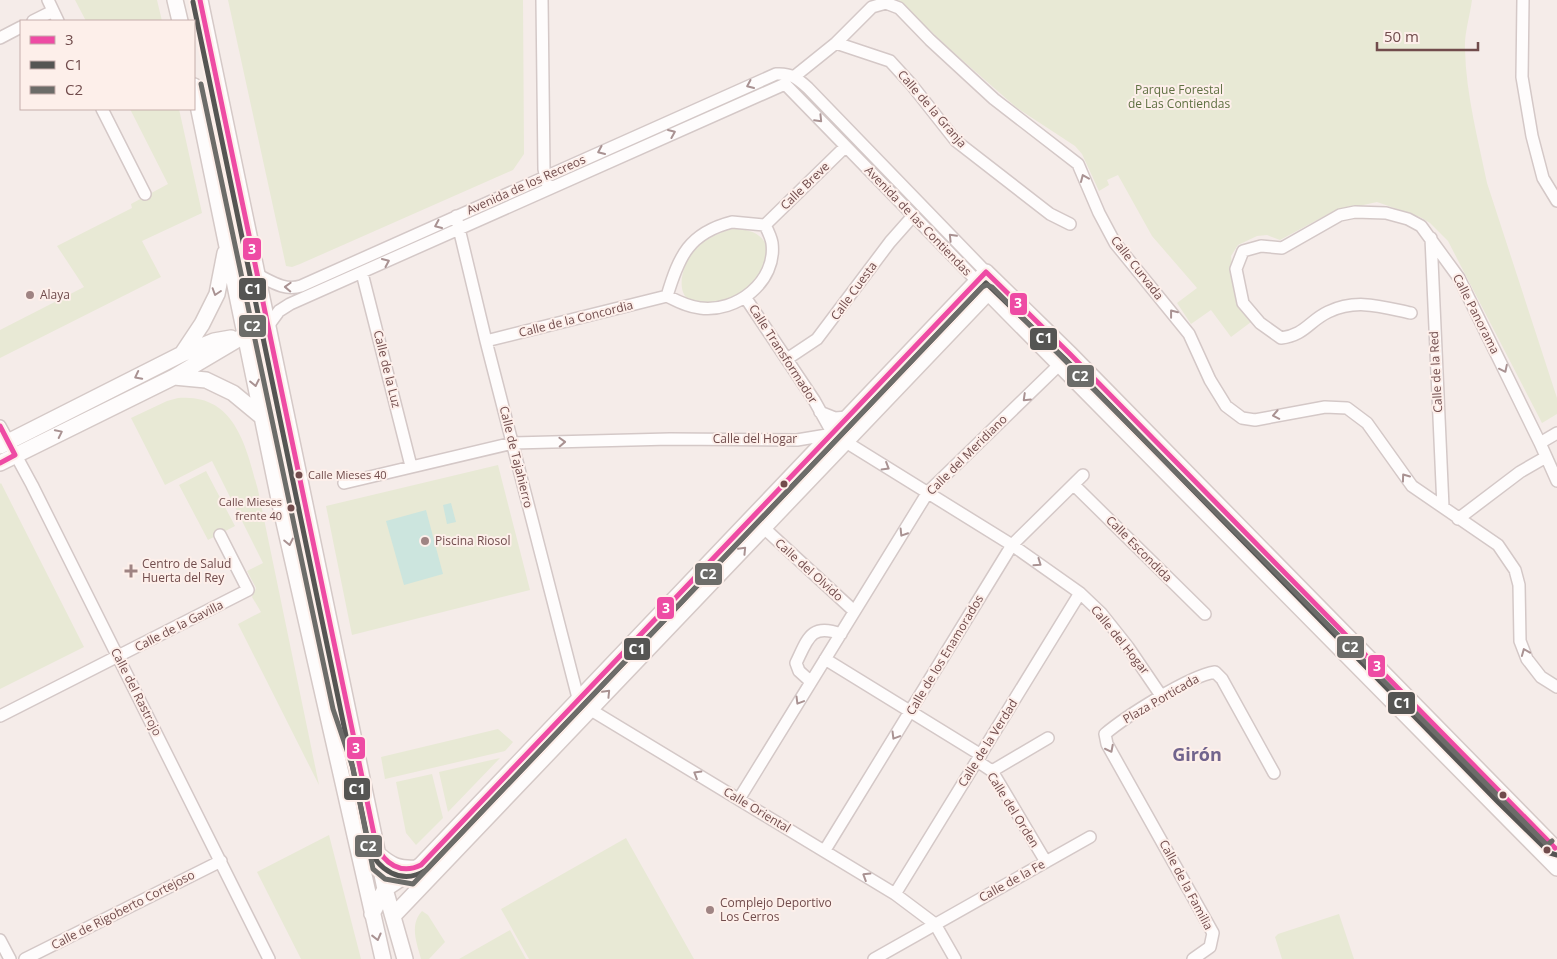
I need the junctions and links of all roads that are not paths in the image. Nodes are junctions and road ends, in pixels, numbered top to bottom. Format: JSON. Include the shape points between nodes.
{"nodes":[{"id":1,"x":48,"y":0,"type":"edge"},
{"id":2,"x":176,"y":0,"type":"edge"},
{"id":3,"x":200,"y":0,"type":"edge"},
{"id":4,"x":542,"y":0,"type":"edge"},
{"id":5,"x":1524,"y":0,"type":"edge"},
{"id":6,"x":55,"y":16,"type":"edge"},
{"id":7,"x":37,"y":20,"type":"edge"},
{"id":8,"x":180,"y":20,"type":"edge"},
{"id":9,"x":20,"y":28,"type":"edge"},
{"id":10,"x":0,"y":38,"type":"edge"},
{"id":11,"x":836,"y":43,"type":"junction"},
{"id":12,"x":796,"y":76,"type":"junction"},
{"id":13,"x":785,"y":84,"type":"joint"},
{"id":14,"x":195,"y":91,"type":"edge"},
{"id":15,"x":103,"y":110,"type":"edge"},
{"id":16,"x":846,"y":147,"type":"junction"},
{"id":17,"x":546,"y":176,"type":"junction"},
{"id":18,"x":548,"y":189,"type":"junction"},
{"id":19,"x":145,"y":194,"type":"dead end"},
{"id":20,"x":1557,"y":201,"type":"edge"},
{"id":21,"x":456,"y":216,"type":"junction"},
{"id":22,"x":913,"y":216,"type":"junction"},
{"id":23,"x":1070,"y":224,"type":"dead end"},
{"id":24,"x":765,"y":225,"type":"junction"},
{"id":25,"x":459,"y":230,"type":"junction"},
{"id":26,"x":1430,"y":236,"type":"junction"},
{"id":27,"x":227,"y":245,"type":"junction"},
{"id":28,"x":362,"y":273,"type":"junction"},
{"id":29,"x":258,"y":274,"type":"junction"},
{"id":30,"x":1460,"y":278,"type":"junction"},
{"id":31,"x":987,"y":282,"type":"junction"},
{"id":32,"x":1433,"y":283,"type":"junction"},
{"id":33,"x":667,"y":296,"type":"junction"},
{"id":34,"x":745,"y":297,"type":"junction"},
{"id":35,"x":1411,"y":313,"type":"dead end"},
{"id":36,"x":268,"y":326,"type":"junction"},
{"id":37,"x":245,"y":335,"type":"junction"},
{"id":38,"x":486,"y":341,"type":"junction"},
{"id":39,"x":182,"y":354,"type":"junction"},
{"id":40,"x":787,"y":359,"type":"junction"},
{"id":41,"x":1060,"y":364,"type":"junction"},
{"id":42,"x":174,"y":377,"type":"junction"},
{"id":43,"x":822,"y":416,"type":"junction"},
{"id":44,"x":262,"y":417,"type":"junction"},
{"id":45,"x":848,"y":418,"type":"junction"},
{"id":46,"x":0,"y":426,"type":"edge"},
{"id":47,"x":1557,"y":433,"type":"edge"},
{"id":48,"x":839,"y":438,"type":"junction"},
{"id":49,"x":797,"y":440,"type":"junction"},
{"id":50,"x":513,"y":443,"type":"junction"},
{"id":51,"x":1540,"y":443,"type":"junction"},
{"id":52,"x":8,"y":448,"type":"edge"},
{"id":53,"x":1546,"y":457,"type":"junction"},
{"id":54,"x":807,"y":460,"type":"junction"},
{"id":55,"x":0,"y":463,"type":"edge"},
{"id":56,"x":411,"y":466,"type":"junction"},
{"id":57,"x":1084,"y":475,"type":"dead end"},
{"id":58,"x":1557,"y":481,"type":"edge"},
{"id":59,"x":344,"y":484,"type":"dead end"},
{"id":60,"x":1074,"y":485,"type":"junction"},
{"id":61,"x":928,"y":492,"type":"junction"},
{"id":62,"x":1443,"y":507,"type":"junction"},
{"id":63,"x":1458,"y":519,"type":"junction"},
{"id":64,"x":764,"y":528,"type":"junction"},
{"id":65,"x":220,"y":535,"type":"dead end"},
{"id":66,"x":1012,"y":545,"type":"junction"},
{"id":67,"x":323,"y":588,"type":"junction"},
{"id":68,"x":1080,"y":593,"type":"junction"},
{"id":69,"x":854,"y":611,"type":"junction"},
{"id":70,"x":1205,"y":614,"type":"dead end"},
{"id":71,"x":840,"y":634,"type":"junction"},
{"id":72,"x":119,"y":657,"type":"junction"},
{"id":73,"x":825,"y":659,"type":"junction"},
{"id":74,"x":811,"y":682,"type":"junction"},
{"id":75,"x":1557,"y":687,"type":"edge"},
{"id":76,"x":578,"y":698,"type":"junction"},
{"id":77,"x":1162,"y":698,"type":"junction"},
{"id":78,"x":591,"y":710,"type":"junction"},
{"id":79,"x":326,"y":711,"type":"junction"},
{"id":80,"x":911,"y":711,"type":"junction"},
{"id":81,"x":0,"y":716,"type":"edge"},
{"id":82,"x":1048,"y":738,"type":"dead end"},
{"id":83,"x":979,"y":758,"type":"junction"},
{"id":84,"x":992,"y":772,"type":"junction"},
{"id":85,"x":1274,"y":773,"type":"dead end"},
{"id":86,"x":739,"y":799,"type":"junction"},
{"id":87,"x":1143,"y":806,"type":"joint"},
{"id":88,"x":1090,"y":837,"type":"dead end"},
{"id":89,"x":825,"y":850,"type":"junction"},
{"id":90,"x":1555,"y":854,"type":"edge"},
{"id":91,"x":379,"y":855,"type":"junction"},
{"id":92,"x":221,"y":861,"type":"junction"},
{"id":93,"x":1046,"y":862,"type":"junction"},
{"id":94,"x":416,"y":868,"type":"junction"},
{"id":95,"x":385,"y":889,"type":"junction"},
{"id":96,"x":416,"y":892,"type":"junction"},
{"id":97,"x":895,"y":894,"type":"junction"},
{"id":98,"x":372,"y":914,"type":"junction"},
{"id":99,"x":393,"y":916,"type":"junction"},
{"id":100,"x":935,"y":924,"type":"junction"},
{"id":101,"x":0,"y":940,"type":"edge"},
{"id":102,"x":1195,"y":958,"type":"edge"},
{"id":103,"x":10,"y":959,"type":"edge"},
{"id":104,"x":26,"y":959,"type":"edge"},
{"id":105,"x":269,"y":959,"type":"edge"},
{"id":106,"x":383,"y":959,"type":"edge"},
{"id":107,"x":405,"y":959,"type":"edge"},
{"id":108,"x":874,"y":959,"type":"edge"},
{"id":109,"x":955,"y":959,"type":"edge"}],
"edges":[{"from":1,"to":6,"type":"street"},
{"from":2,"to":8,"type":"street"},
{"from":3,"to":29,"type":"street"},
{"from":4,"to":17,"type":"street"},
{"from":5,"to":20,"type":"street","via":[[1522,77],[1543,178]]},
{"from":6,"to":7,"type":"street"},
{"from":9,"to":10,"type":"street"},
{"from":11,"to":12,"type":"street","name":"Calle Curvada"},
{"from":11,"to":23,"type":"street","name":"Calle de la Granja","via":[[890,61],[956,141],[1042,209]]},
{"from":62,"to":11,"type":"street","name":"Calle Curvada","one_way":true,"via":[[1412,486],[1367,423],[1347,408],[1325,407],[1256,420],[1242,418],[1226,406],[1189,334],[1115,243],[1078,164],[994,98],[899,8],[886,3],[872,7]]},
{"from":12,"to":17,"type":"street","name":"Avenida de los Recreos","one_way":true,"via":[[776,74]]},
{"from":31,"to":12,"type":"street","name":"Avenida de las Contiendas","one_way":true},
{"from":13,"to":16,"type":"street","name":"Avenida de las Contiendas","one_way":true},
{"from":18,"to":13,"type":"street","name":"Avenida de los Recreos","one_way":true},
{"from":14,"to":27,"type":"street"},
{"from":15,"to":19,"type":"street"},
{"from":16,"to":22,"type":"street","name":"Avenida de las Contiendas"},
{"from":16,"to":24,"type":"street","name":"Calle Breve"},
{"from":17,"to":18,"type":"street"},
{"from":17,"to":21,"type":"street","name":"Avenida de los Recreos"},
{"from":18,"to":25,"type":"street","name":"Avenida de los Recreos"},
{"from":21,"to":25,"type":"street","name":"Calle de Tajahierro"},
{"from":21,"to":29,"type":"street","name":"Avenida de los Recreos","one_way":true,"via":[[294,288],[280,286]]},
{"from":22,"to":31,"type":"street","name":"Avenida de las Contiendas"},
{"from":22,"to":40,"type":"street","name":"Calle Cuesta","via":[[817,339]]},
{"from":24,"to":33,"type":"street","via":[[732,222],[703,234],[680,258]]},
{"from":24,"to":34,"type":"street","via":[[772,241],[770,265],[759,286]]},
{"from":28,"to":25,"type":"street","name":"Avenida de los Recreos","one_way":true},
{"from":25,"to":38,"type":"street","name":"Calle de Tajahierro"},
{"from":26,"to":30,"type":"street","name":"Calle Panorama"},
{"from":26,"to":32,"type":"street","name":"Calle de la Red"},
{"from":26,"to":35,"type":"street","name":"Calle Panorama","via":[[1408,219],[1386,213],[1355,212],[1340,215],[1282,248],[1261,246],[1243,251],[1236,269],[1243,303],[1260,323],[1281,338],[1295,336],[1327,312],[1350,305],[1368,303]]},
{"from":27,"to":37,"type":"street"},
{"from":27,"to":39,"type":"street","one_way":true,"via":[[217,294]]},
{"from":28,"to":36,"type":"street","name":"Avenida de los Recreos","via":[[290,304],[279,311]]},
{"from":28,"to":56,"type":"street","name":"Calle de la Luz"},
{"from":29,"to":36,"type":"street"},
{"from":29,"to":37,"type":"street"},
{"from":30,"to":32,"type":"street","via":[[1444,273]]},
{"from":30,"to":51,"type":"street","name":"Calle Panorama","one_way":true},
{"from":31,"to":41,"type":"street","name":"Avenida de las Contiendas"},
{"from":31,"to":45,"type":"street"},
{"from":31,"to":48,"type":"street"},
{"from":31,"to":90,"type":"street","name":"Avenida de las Contiendas","via":[[1070,354]]},
{"from":32,"to":62,"type":"street","name":"Calle de la Red"},
{"from":33,"to":34,"type":"street","via":[[698,308],[714,309]]},
{"from":33,"to":38,"type":"street","name":"Calle de la Concordia"},
{"from":34,"to":40,"type":"street","name":"Calle Transformador"},
{"from":36,"to":67,"type":"street"},
{"from":37,"to":39,"type":"street","via":[[214,341]]},
{"from":37,"to":42,"type":"street"},
{"from":37,"to":44,"type":"street","one_way":true},
{"from":37,"to":67,"type":"street","via":[[258,340],[263,350],[310,570]]},
{"from":38,"to":50,"type":"street","name":"Calle de Tajahierro"},
{"from":39,"to":52,"type":"street","one_way":true},
{"from":40,"to":43,"type":"street","name":"Calle Transformador"},
{"from":41,"to":61,"type":"street","name":"Calle del Meridiano","one_way":true},
{"from":41,"to":90,"type":"street","name":"Avenida de las Contiendas"},
{"from":42,"to":44,"type":"street","via":[[206,380],[233,393]]},
{"from":52,"to":42,"type":"street","one_way":true},
{"from":43,"to":45,"type":"street","name":"Calle Transformador"},
{"from":43,"to":48,"type":"street","name":"Calle Transformador"},
{"from":43,"to":49,"type":"street","via":[[818,429]]},
{"from":44,"to":79,"type":"street","one_way":true},
{"from":45,"to":48,"type":"street"},
{"from":46,"to":52,"type":"street","name":"Calle del Rastrojo"},
{"from":47,"to":51,"type":"street"},
{"from":48,"to":49,"type":"street","name":"Calle del Hogar"},
{"from":48,"to":54,"type":"street"},
{"from":48,"to":61,"type":"street","name":"Calle del Hogar","one_way":true},
{"from":48,"to":64,"type":"street"},
{"from":50,"to":49,"type":"street","name":"Calle del Hogar","one_way":true},
{"from":49,"to":54,"type":"street","via":[[805,450]]},
{"from":50,"to":56,"type":"street","name":"Calle del Hogar"},
{"from":50,"to":76,"type":"street","name":"Calle de Tajahierro"},
{"from":51,"to":53,"type":"street","name":"Calle Panorama"},
{"from":52,"to":55,"type":"street"},
{"from":52,"to":72,"type":"street","name":"Calle del Rastrojo"},
{"from":53,"to":58,"type":"street","name":"Calle Panorama"},
{"from":53,"to":63,"type":"street","via":[[1520,472]]},
{"from":54,"to":76,"type":"street"},
{"from":56,"to":59,"type":"street","name":"Calle del Hogar"},
{"from":57,"to":60,"type":"street","name":"Calle de los Enamorados"},
{"from":60,"to":66,"type":"street","name":"Calle de los Enamorados"},
{"from":60,"to":70,"type":"street","name":"Calle Escondida"},
{"from":61,"to":66,"type":"street","name":"Calle del Hogar"},
{"from":61,"to":69,"type":"street","name":"Calle del Meridiano","one_way":true},
{"from":62,"to":63,"type":"street","name":"Calle Curvada"},
{"from":75,"to":63,"type":"street","name":"Calle Curvada","one_way":true,"via":[[1541,677],[1527,659],[1520,641],[1519,585],[1510,560],[1498,546]]},
{"from":64,"to":69,"type":"street","name":"Calle del Olvido"},
{"from":78,"to":64,"type":"street","one_way":true},
{"from":65,"to":72,"type":"street","name":"Calle de la Gavilla","via":[[248,590]]},
{"from":66,"to":68,"type":"street","name":"Calle del Hogar","one_way":true},
{"from":66,"to":80,"type":"street","name":"Calle de los Enamorados"},
{"from":67,"to":91,"type":"street"},
{"from":68,"to":77,"type":"street","name":"Calle del Hogar","via":[[1123,640]]},
{"from":68,"to":83,"type":"street","name":"Calle de la Verdad"},
{"from":69,"to":71,"type":"street","name":"Calle del Meridiano"},
{"from":71,"to":73,"type":"street","name":"Calle del Meridiano"},
{"from":71,"to":74,"type":"street","via":[[825,628],[814,632],[804,646],[796,663],[799,671]]},
{"from":72,"to":81,"type":"street","name":"Calle de la Gavilla"},
{"from":72,"to":92,"type":"street","name":"Calle del Rastrojo"},
{"from":73,"to":74,"type":"street","name":"Calle del Meridiano"},
{"from":73,"to":80,"type":"street","name":"Calle del Orden"},
{"from":74,"to":86,"type":"street","name":"Calle del Meridiano","one_way":true},
{"from":76,"to":78,"type":"street","name":"Calle Oriental"},
{"from":76,"to":94,"type":"street"},
{"from":77,"to":85,"type":"street","name":"Plaza Porticada","via":[[1204,674],[1215,672],[1222,679]]},
{"from":77,"to":87,"type":"street","name":"Plaza Porticada","one_way":true,"via":[[1105,734],[1107,744]]},
{"from":86,"to":78,"type":"street","name":"Calle Oriental","one_way":true},
{"from":78,"to":96,"type":"street"},
{"from":79,"to":95,"type":"street","via":[[350,789],[366,872]]},
{"from":79,"to":98,"type":"street"},
{"from":80,"to":83,"type":"street","name":"Calle del Orden"},
{"from":80,"to":89,"type":"street","name":"Calle de los Enamorados","one_way":true},
{"from":82,"to":84,"type":"street"},
{"from":83,"to":84,"type":"street","name":"Calle del Orden"},
{"from":83,"to":97,"type":"street","name":"Calle de la Verdad"},
{"from":84,"to":93,"type":"street","name":"Calle del Orden"},
{"from":86,"to":89,"type":"street","name":"Calle Oriental"},
{"from":87,"to":102,"type":"street","name":"Calle de la Familia","via":[[1213,933],[1210,947]]},
{"from":88,"to":93,"type":"street","name":"Calle de la Fe"},
{"from":97,"to":89,"type":"street","name":"Calle Oriental","one_way":true},
{"from":91,"to":94,"type":"street","via":[[391,866]]},
{"from":91,"to":95,"type":"street"},
{"from":92,"to":104,"type":"street","name":"Calle de Rigoberto Cortejoso"},
{"from":92,"to":105,"type":"street","name":"Calle del Rastrojo"},
{"from":93,"to":100,"type":"street","name":"Calle de la Fe"},
{"from":94,"to":95,"type":"street"},
{"from":95,"to":96,"type":"street"},
{"from":95,"to":98,"type":"street"},
{"from":95,"to":99,"type":"street"},
{"from":96,"to":99,"type":"street"},
{"from":97,"to":100,"type":"street","name":"Calle Oriental"},
{"from":98,"to":106,"type":"street","one_way":true},
{"from":99,"to":107,"type":"street"},
{"from":100,"to":108,"type":"street","name":"Calle de la Fe"},
{"from":100,"to":109,"type":"street"},
{"from":101,"to":103,"type":"street"}]}
